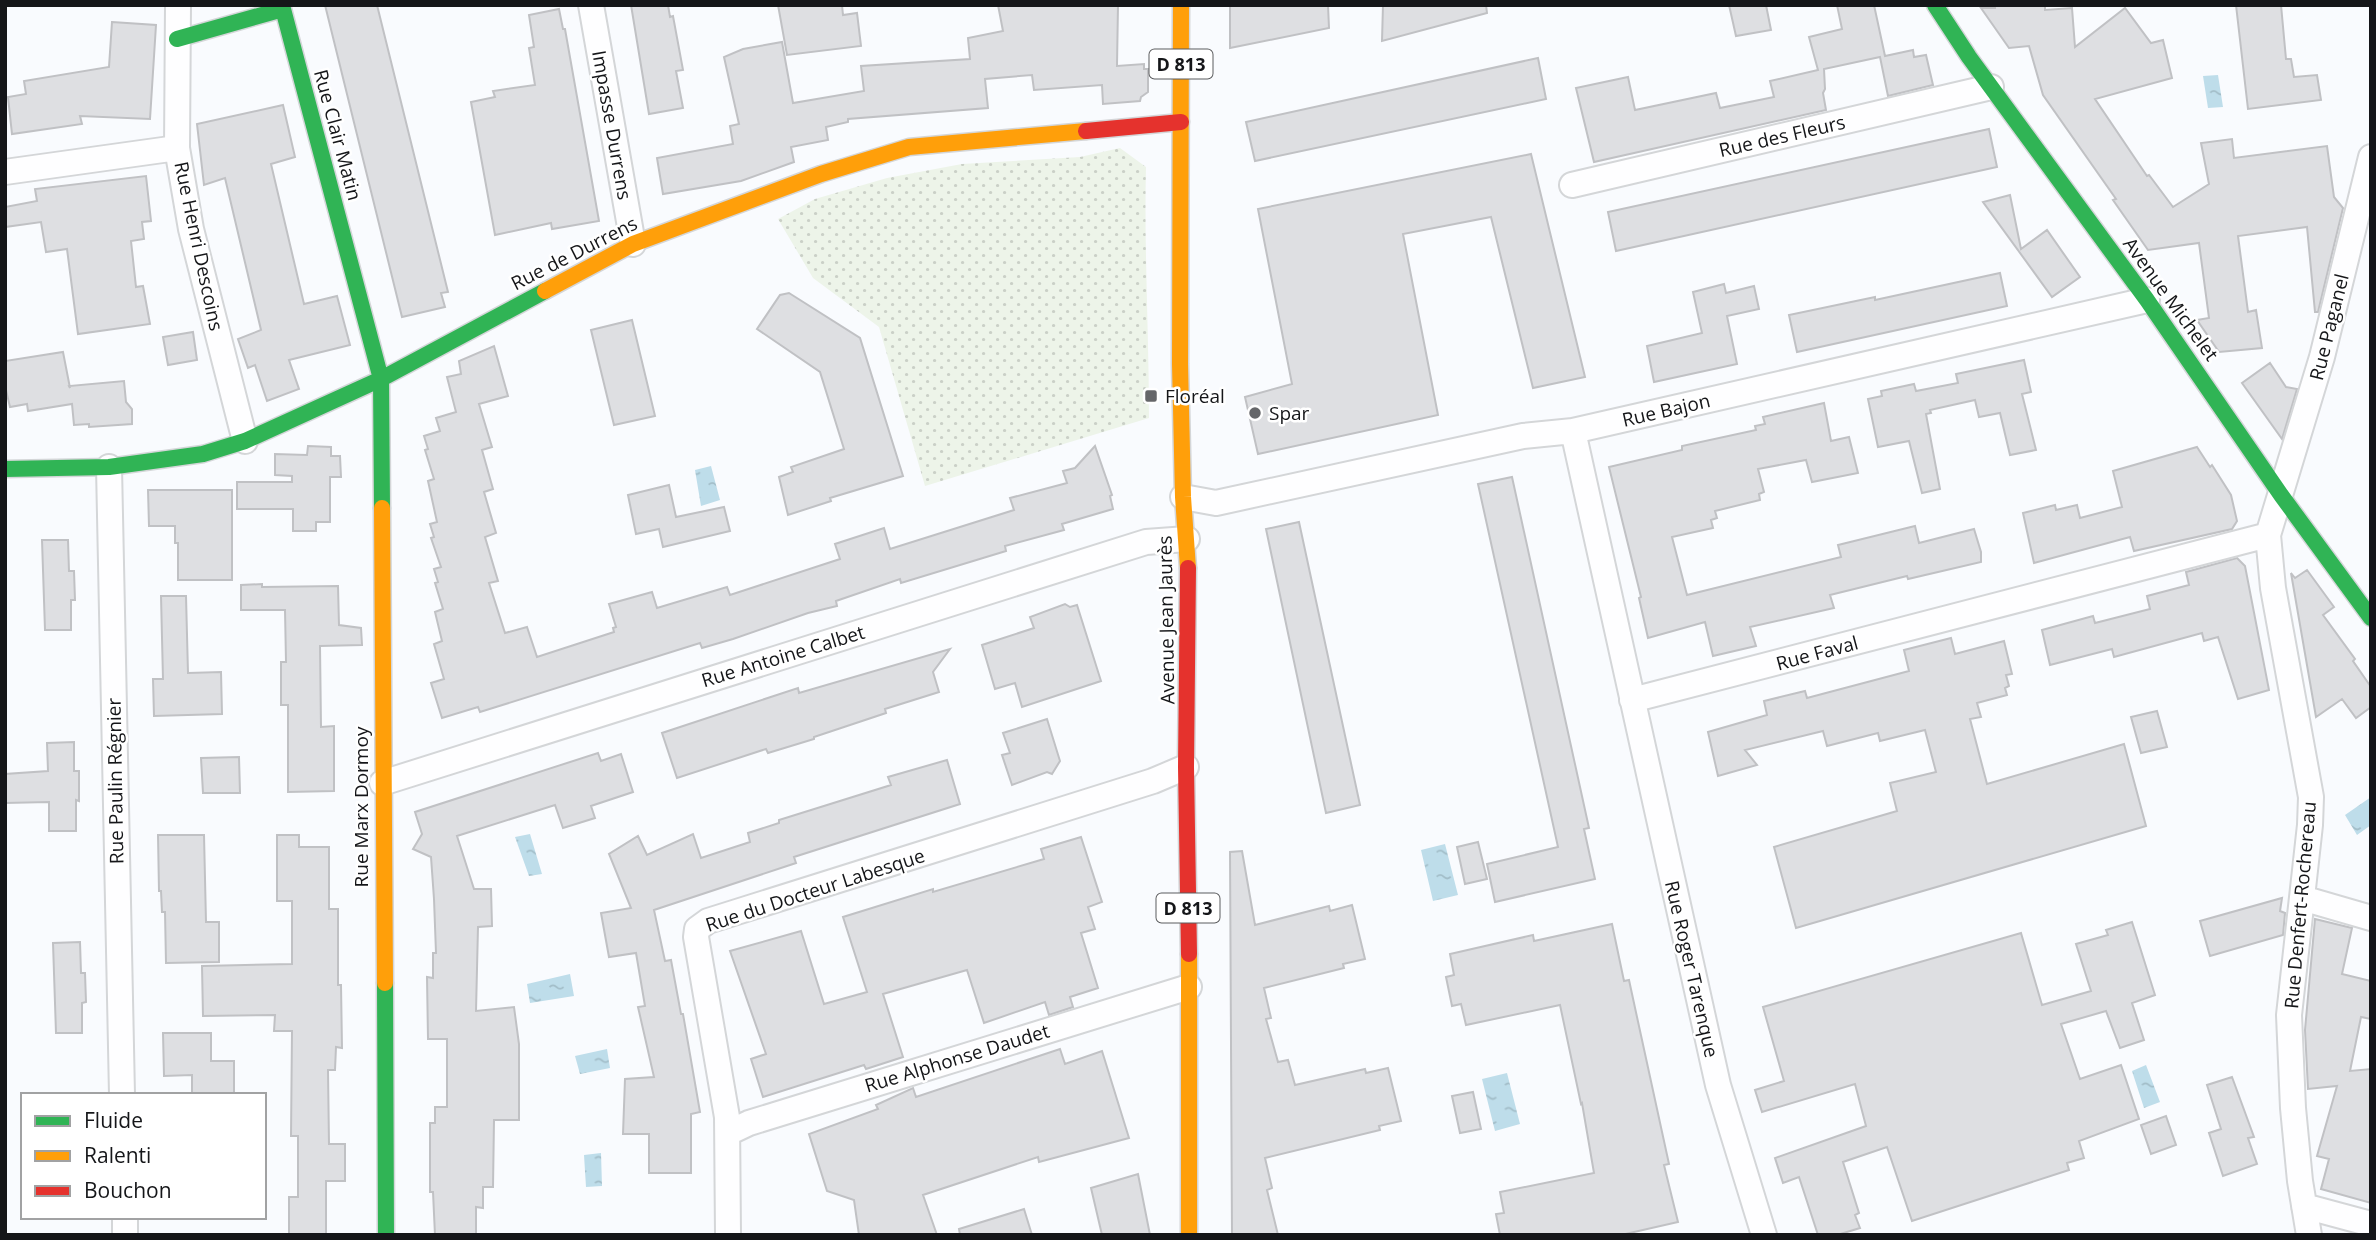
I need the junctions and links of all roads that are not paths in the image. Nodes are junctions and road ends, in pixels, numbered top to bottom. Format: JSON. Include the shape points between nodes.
{"nodes":[{"id":1,"x":178,"y":5,"type":"edge"},
{"id":2,"x":591,"y":5,"type":"edge"},
{"id":3,"x":1181,"y":5,"type":"edge"},
{"id":4,"x":1935,"y":5,"type":"edge"},
{"id":5,"x":177,"y":39,"type":"junction"},
{"id":6,"x":1991,"y":87,"type":"junction"},
{"id":7,"x":1181,"y":122,"type":"junction"},
{"id":8,"x":177,"y":148,"type":"junction"},
{"id":9,"x":2371,"y":156,"type":"edge"},
{"id":10,"x":5,"y":172,"type":"edge"},
{"id":11,"x":1572,"y":185,"type":"dead end"},
{"id":12,"x":633,"y":244,"type":"junction"},
{"id":13,"x":2147,"y":300,"type":"junction"},
{"id":14,"x":381,"y":379,"type":"junction"},
{"id":15,"x":1573,"y":431,"type":"junction"},
{"id":16,"x":245,"y":441,"type":"junction"},
{"id":17,"x":109,"y":467,"type":"junction"},
{"id":18,"x":5,"y":469,"type":"edge"},
{"id":19,"x":2281,"y":495,"type":"junction"},
{"id":20,"x":1183,"y":497,"type":"junction"},
{"id":21,"x":2268,"y":535,"type":"junction"},
{"id":22,"x":1186,"y":539,"type":"junction"},
{"id":23,"x":2371,"y":618,"type":"edge"},
{"id":24,"x":1632,"y":700,"type":"junction"},
{"id":25,"x":1186,"y":767,"type":"junction"},
{"id":26,"x":382,"y":783,"type":"junction"},
{"id":27,"x":2302,"y":898,"type":"junction"},
{"id":28,"x":2371,"y":918,"type":"edge"},
{"id":29,"x":1188,"y":987,"type":"junction"},
{"id":30,"x":122,"y":1093,"type":"edge"},
{"id":31,"x":728,"y":1133,"type":"junction"},
{"id":32,"x":2304,"y":1206,"type":"junction"},
{"id":33,"x":2371,"y":1224,"type":"edge"},
{"id":34,"x":386,"y":1235,"type":"edge"},
{"id":35,"x":728,"y":1235,"type":"edge"},
{"id":36,"x":1189,"y":1235,"type":"edge"},
{"id":37,"x":1764,"y":1235,"type":"edge"},
{"id":38,"x":2309,"y":1235,"type":"edge"}],
"edges":[{"from":1,"to":5,"type":"street","name":"Rue Henri Descoins"},
{"from":2,"to":12,"type":"street","name":"Impasse Durrens"},
{"from":3,"to":7,"type":"street","name":"Avenue Jean Jaurès","number":"D 813"},
{"from":4,"to":6,"type":"street","name":"Avenue Michelet"},
{"from":5,"to":8,"type":"street","name":"Rue Henri Descoins"},
{"from":5,"to":14,"type":"street","name":"Rue Clair Matin","via":[[283,9]]},
{"from":6,"to":11,"type":"street","name":"Rue des Fleurs"},
{"from":6,"to":13,"type":"street","name":"Avenue Michelet"},
{"from":7,"to":12,"type":"street","name":"Rue de Durrens","via":[[909,147],[821,174]]},
{"from":7,"to":20,"type":"street","name":"Avenue Jean Jaurès","number":"D 813"},
{"from":8,"to":10,"type":"street"},
{"from":8,"to":16,"type":"street","name":"Rue Henri Descoins","via":[[191,229]]},
{"from":9,"to":19,"type":"street","name":"Rue Paganel","via":[[2322,357]]},
{"from":12,"to":14,"type":"street","name":"Rue de Durrens"},
{"from":13,"to":15,"type":"street","name":"Rue Bajon"},
{"from":13,"to":19,"type":"street","name":"Avenue Michelet"},
{"from":14,"to":16,"type":"street","name":"Rue de Durrens"},
{"from":14,"to":26,"type":"street","name":"Rue Marx Dormoy"},
{"from":15,"to":20,"type":"street","name":"Rue Bajon","via":[[1523,436],[1216,503]]},
{"from":15,"to":24,"type":"street"},
{"from":16,"to":17,"type":"street","name":"Rue de Durrens","via":[[203,454]]},
{"from":17,"to":18,"type":"street","name":"Rue de Durrens"},
{"from":17,"to":30,"type":"street","name":"Rue Paulin Régnier"},
{"from":19,"to":21,"type":"street","name":"Rue Denfert-Rochereau"},
{"from":19,"to":23,"type":"street","name":"Avenue Michelet"},
{"from":20,"to":22,"type":"street","name":"Avenue Jean Jaurès","number":"D 813"},
{"from":21,"to":24,"type":"street","name":"Rue Faval"},
{"from":21,"to":27,"type":"street","name":"Rue Denfert-Rochereau","via":[[2273,588],[2311,797]]},
{"from":22,"to":25,"type":"street","name":"Avenue Jean Jaurès","number":"D 813"},
{"from":22,"to":26,"type":"street","name":"Rue Antoine Calbet","via":[[1146,542]]},
{"from":24,"to":37,"type":"street","name":"Rue Roger Tarenque","via":[[1718,1085]]},
{"from":25,"to":29,"type":"street","name":"Avenue Jean Jaurès","number":"D 813"},
{"from":25,"to":31,"type":"street","name":"Rue du Docteur Labesque","via":[[708,921],[697,929]]},
{"from":26,"to":34,"type":"street","name":"Rue Marx Dormoy"},
{"from":27,"to":28,"type":"street"},
{"from":27,"to":32,"type":"street","name":"Rue Denfert-Rochereau","via":[[2289,1015]]},
{"from":29,"to":31,"type":"street","name":"Rue Alphonse Daudet"},
{"from":29,"to":36,"type":"street","name":"Avenue Jean Jaurès","number":"D 813"},
{"from":31,"to":35,"type":"street","name":"Rue du Docteur Labesque"},
{"from":32,"to":33,"type":"street"},
{"from":32,"to":38,"type":"street","name":"Rue Denfert-Rochereau"}]}
